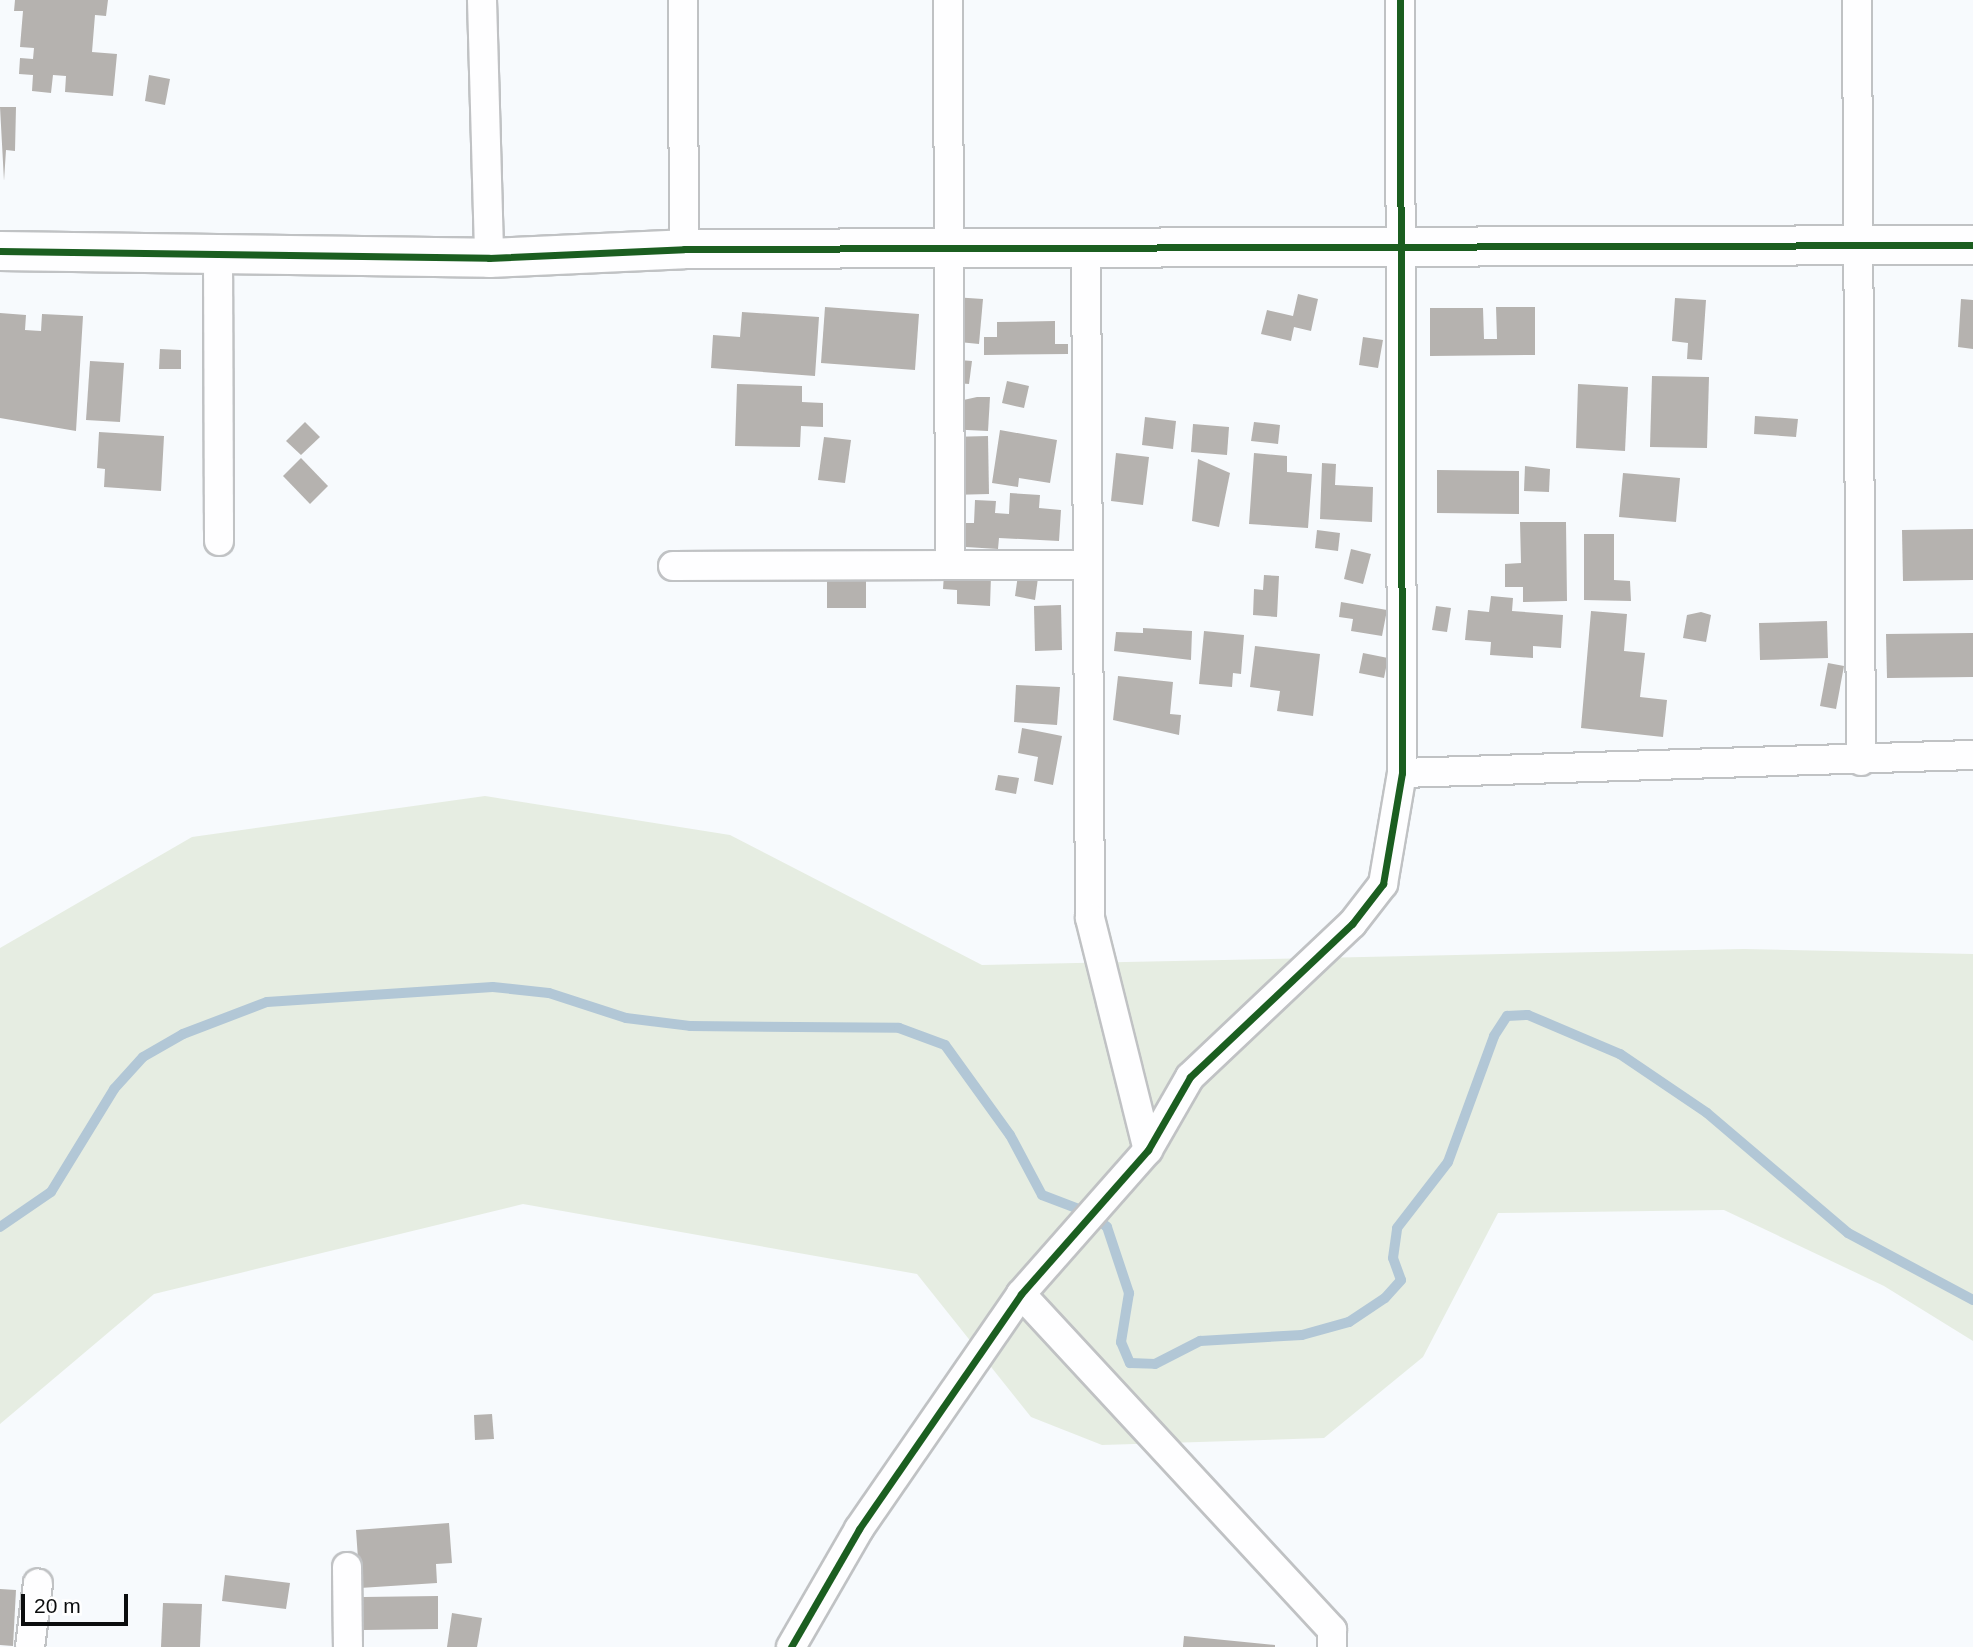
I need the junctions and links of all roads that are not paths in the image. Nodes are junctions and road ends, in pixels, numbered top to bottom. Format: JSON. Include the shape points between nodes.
{"nodes":[{"id":1,"x":482,"y":0,"type":"edge"},
{"id":2,"x":683,"y":0,"type":"edge"},
{"id":3,"x":948,"y":0,"type":"edge"},
{"id":4,"x":1400,"y":0,"type":"edge"},
{"id":5,"x":1857,"y":0,"type":"edge"},
{"id":6,"x":1973,"y":245,"type":"edge"},
{"id":7,"x":1858,"y":246,"type":"junction"},
{"id":8,"x":1401,"y":247,"type":"junction"},
{"id":9,"x":949,"y":248,"type":"junction"},
{"id":10,"x":1086,"y":248,"type":"junction"},
{"id":11,"x":684,"y":249,"type":"junction"},
{"id":12,"x":0,"y":251,"type":"edge"},
{"id":13,"x":218,"y":251,"type":"junction"},
{"id":14,"x":489,"y":258,"type":"junction"},
{"id":15,"x":219,"y":541,"type":"dead end"},
{"id":16,"x":950,"y":565,"type":"junction"},
{"id":17,"x":1087,"y":565,"type":"junction"},
{"id":18,"x":673,"y":566,"type":"dead end"},
{"id":19,"x":1973,"y":754,"type":"edge"},
{"id":20,"x":1861,"y":761,"type":"junction"},
{"id":21,"x":1402,"y":774,"type":"junction"},
{"id":22,"x":1148,"y":1150,"type":"junction"},
{"id":23,"x":1021,"y":1294,"type":"junction"},
{"id":24,"x":347,"y":1567,"type":"dead end"},
{"id":25,"x":38,"y":1583,"type":"dead end"},
{"id":26,"x":30,"y":1647,"type":"edge"},
{"id":27,"x":348,"y":1647,"type":"edge"},
{"id":28,"x":791,"y":1647,"type":"edge"},
{"id":29,"x":1332,"y":1647,"type":"edge"}],
"edges":[{"from":1,"to":14,"type":"street"},
{"from":2,"to":11,"type":"street"},
{"from":3,"to":9,"type":"street"},
{"from":4,"to":8,"type":"street"},
{"from":5,"to":7,"type":"street"},
{"from":6,"to":7,"type":"street"},
{"from":7,"to":8,"type":"street"},
{"from":7,"to":20,"type":"street"},
{"from":8,"to":10,"type":"street"},
{"from":8,"to":21,"type":"street"},
{"from":9,"to":10,"type":"street"},
{"from":9,"to":11,"type":"street"},
{"from":9,"to":16,"type":"street"},
{"from":10,"to":17,"type":"street"},
{"from":11,"to":14,"type":"street"},
{"from":12,"to":13,"type":"street"},
{"from":13,"to":14,"type":"street"},
{"from":13,"to":15,"type":"street"},
{"from":16,"to":17,"type":"street"},
{"from":16,"to":18,"type":"street"},
{"from":17,"to":22,"type":"street","via":[[1090,918]]},
{"from":19,"to":20,"type":"street"},
{"from":20,"to":21,"type":"street"},
{"from":21,"to":22,"type":"street","via":[[1383,884],[1352,924],[1190,1077]]},
{"from":22,"to":23,"type":"street"},
{"from":23,"to":28,"type":"street","via":[[859,1530]]},
{"from":23,"to":29,"type":"street","via":[[1332,1630]]},
{"from":24,"to":27,"type":"street"},
{"from":25,"to":26,"type":"street"}]}
